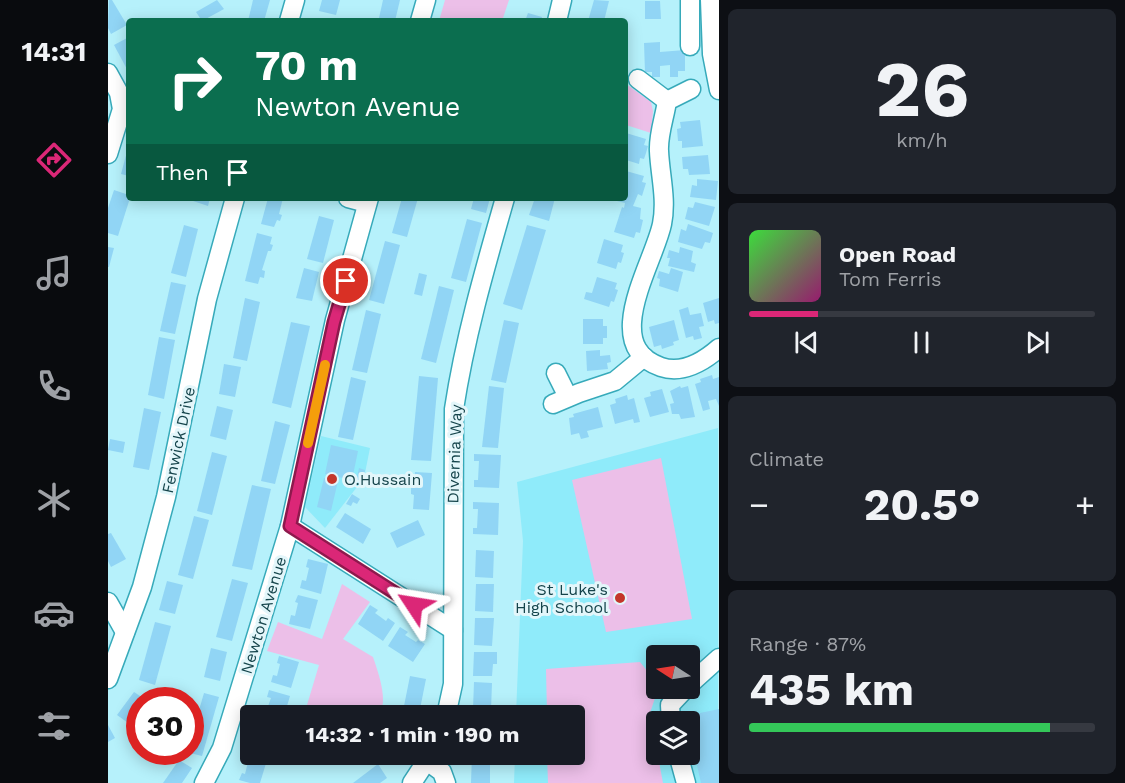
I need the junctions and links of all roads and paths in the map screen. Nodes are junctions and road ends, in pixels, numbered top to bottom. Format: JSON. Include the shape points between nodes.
{"nodes":[{"id":1,"x":295,"y":0,"type":"edge"},
{"id":2,"x":426,"y":0,"type":"edge"},
{"id":3,"x":562,"y":0,"type":"edge"},
{"id":4,"x":690,"y":0,"type":"edge"},
{"id":5,"x":710,"y":0,"type":"edge"},
{"id":6,"x":290,"y":18,"type":"edge"},
{"id":7,"x":421,"y":18,"type":"edge"},
{"id":8,"x":557,"y":18,"type":"edge"},
{"id":9,"x":690,"y":46,"type":"dead end"},
{"id":10,"x":108,"y":73,"type":"edge"},
{"id":11,"x":638,"y":79,"type":"dead end"},
{"id":12,"x":691,"y":89,"type":"dead end"},
{"id":13,"x":718,"y":90,"type":"edge"},
{"id":14,"x":667,"y":101,"type":"junction"},
{"id":15,"x":108,"y":154,"type":"edge"},
{"id":16,"x":234,"y":201,"type":"edge"},
{"id":17,"x":368,"y":201,"type":"edge"},
{"id":18,"x":505,"y":201,"type":"edge"},
{"id":19,"x":718,"y":348,"type":"edge"},
{"id":20,"x":644,"y":357,"type":"junction"},
{"id":21,"x":556,"y":373,"type":"dead end"},
{"id":22,"x":290,"y":526,"type":"junction"},
{"id":23,"x":108,"y":602,"type":"edge"},
{"id":24,"x":453,"y":630,"type":"junction"},
{"id":25,"x":125,"y":632,"type":"junction"},
{"id":26,"x":718,"y":658,"type":"edge"},
{"id":27,"x":700,"y":675,"type":"edge"},
{"id":28,"x":108,"y":679,"type":"edge"},
{"id":29,"x":448,"y":705,"type":"edge"},
{"id":30,"x":424,"y":765,"type":"edge"},
{"id":31,"x":436,"y":765,"type":"edge"},
{"id":32,"x":681,"y":765,"type":"edge"},
{"id":33,"x":204,"y":783,"type":"edge"},
{"id":34,"x":412,"y":783,"type":"edge"},
{"id":35,"x":447,"y":783,"type":"edge"},
{"id":36,"x":686,"y":783,"type":"edge"}],
"edges":[{"from":1,"to":6,"type":"street"},
{"from":2,"to":7,"type":"street"},
{"from":3,"to":8,"type":"street"},
{"from":4,"to":9,"type":"street","via":[[681,24]]},
{"from":5,"to":13,"type":"street"},
{"from":10,"to":15,"type":"street","via":[[119,93],[122,109]]},
{"from":11,"to":14,"type":"street"},
{"from":12,"to":14,"type":"street"},
{"from":14,"to":20,"type":"street","via":[[659,148],[664,188],[662,224],[640,285],[631,325],[635,345]]},
{"from":16,"to":25,"type":"street","name":"Fenwick Drive","via":[[207,298],[166,497],[142,587]]},
{"from":17,"to":22,"type":"street","name":"Newton Avenue","via":[[334,322]]},
{"from":18,"to":24,"type":"street","name":"Divernia Way","via":[[473,312],[454,409]]},
{"from":19,"to":20,"type":"street","via":[[693,366],[670,370]]},
{"from":20,"to":21,"type":"street","via":[[615,381],[561,400]]},
{"from":22,"to":24,"type":"street"},
{"from":22,"to":33,"type":"street","name":"Newton Avenue","via":[[222,748]]},
{"from":23,"to":25,"type":"street"},
{"from":24,"to":29,"type":"street","name":"Divernia Way","via":[[453,684]]},
{"from":25,"to":28,"type":"street","name":"Fenwick Drive"},
{"from":26,"to":27,"type":"street"},
{"from":30,"to":34,"type":"street"},
{"from":31,"to":35,"type":"street"},
{"from":32,"to":36,"type":"street"}]}
